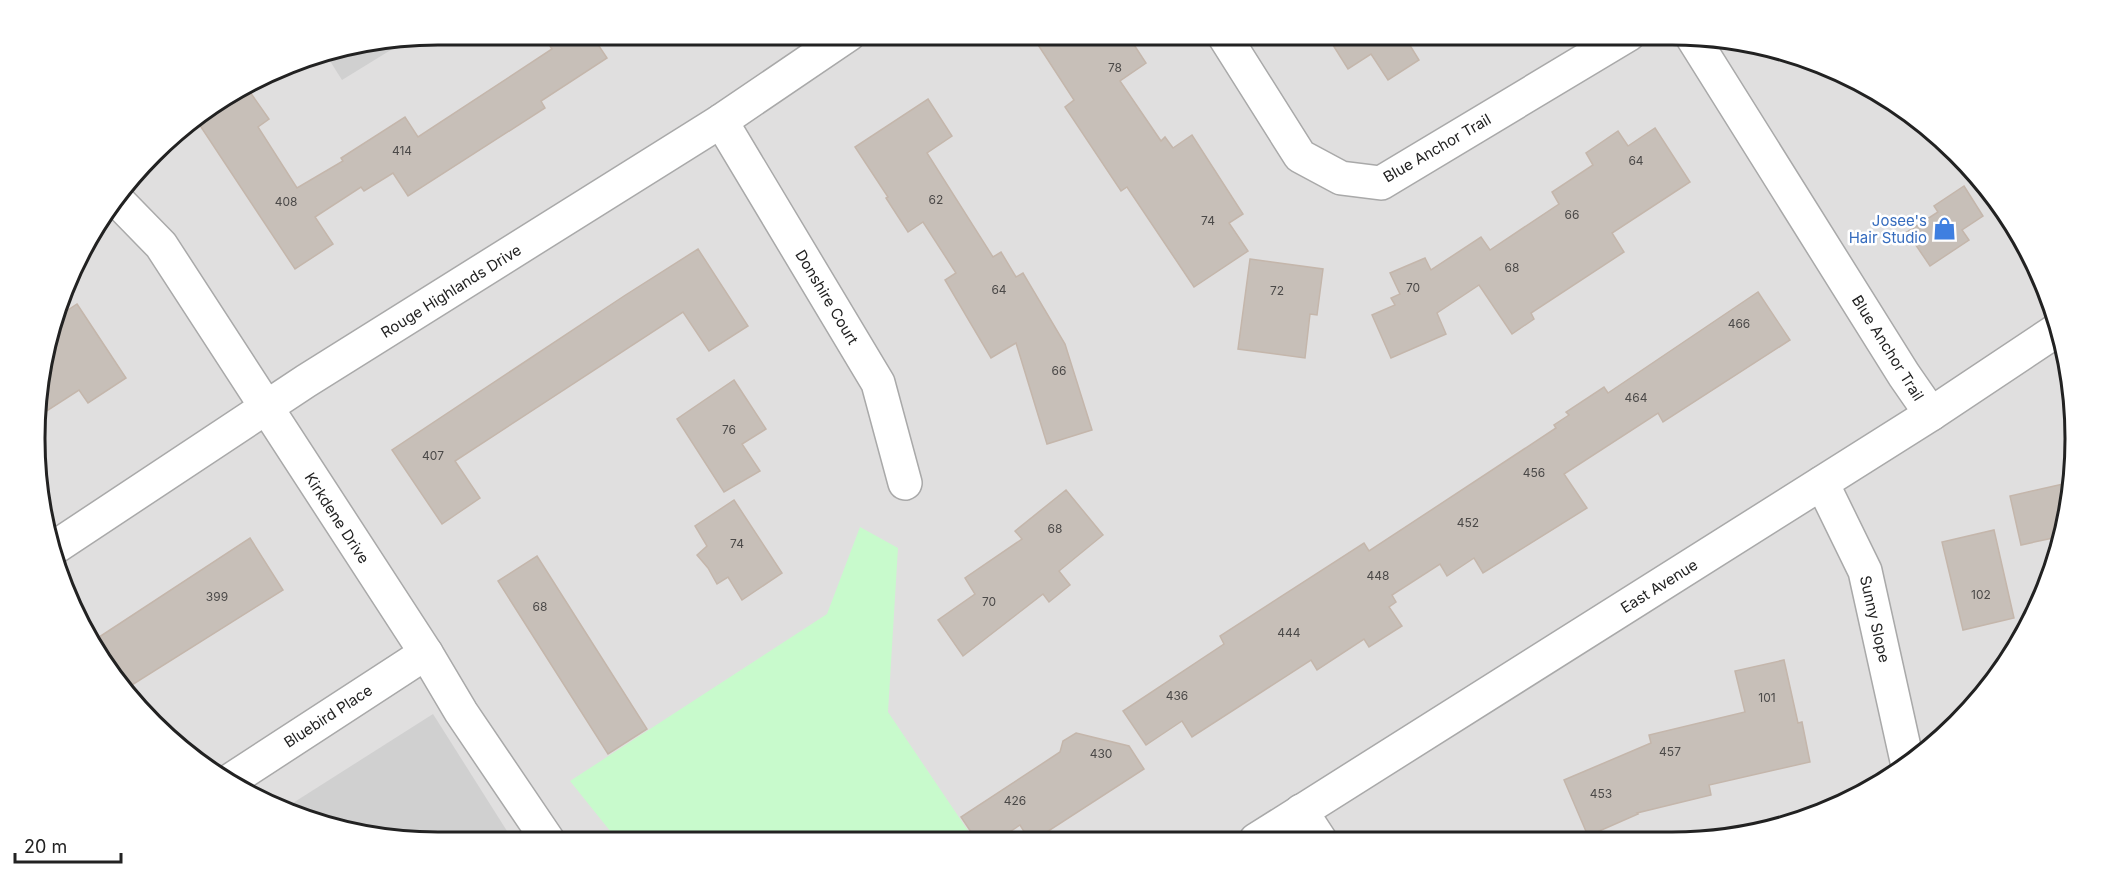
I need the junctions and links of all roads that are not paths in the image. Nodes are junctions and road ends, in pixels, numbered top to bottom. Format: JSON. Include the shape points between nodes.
{"nodes":[{"id":1,"x":833,"y":45,"type":"edge"},
{"id":2,"x":1230,"y":45,"type":"edge"},
{"id":3,"x":1611,"y":45,"type":"edge"},
{"id":4,"x":1698,"y":46,"type":"edge"},
{"id":5,"x":721,"y":121,"type":"junction"},
{"id":6,"x":122,"y":205,"type":"edge"},
{"id":7,"x":2051,"y":334,"type":"edge"},
{"id":8,"x":266,"y":409,"type":"junction"},
{"id":9,"x":1930,"y":414,"type":"junction"},
{"id":10,"x":904,"y":483,"type":"dead end"},
{"id":11,"x":1821,"y":483,"type":"junction"},
{"id":12,"x":59,"y":544,"type":"edge"},
{"id":13,"x":426,"y":653,"type":"junction"},
{"id":14,"x":1906,"y":755,"type":"edge"},
{"id":15,"x":237,"y":776,"type":"edge"},
{"id":16,"x":1301,"y":811,"type":"junction"},
{"id":17,"x":542,"y":832,"type":"edge"},
{"id":18,"x":1268,"y":832,"type":"edge"},
{"id":19,"x":1315,"y":832,"type":"edge"}],
"edges":[{"from":1,"to":5,"type":"street","name":"Rouge Highlands Drive"},
{"from":2,"to":3,"type":"street","name":"Blue Anchor Trail","via":[[1300,156],[1341,178],[1381,183]]},
{"from":4,"to":9,"type":"street","name":"Blue Anchor Trail"},
{"from":5,"to":8,"type":"street","name":"Rouge Highlands Drive"},
{"from":5,"to":10,"type":"street","name":"Donshire Court","via":[[878,383]]},
{"from":6,"to":8,"type":"street","name":"Kirkdene Drive","via":[[161,245]]},
{"from":7,"to":9,"type":"street","name":"East Avenue"},
{"from":8,"to":12,"type":"street","name":"Rouge Highlands Drive"},
{"from":8,"to":13,"type":"street","name":"Kirkdene Drive"},
{"from":9,"to":11,"type":"street","name":"East Avenue"},
{"from":11,"to":14,"type":"street","name":"Sunny Slope","via":[[1865,571]]},
{"from":11,"to":16,"type":"street","name":"East Avenue"},
{"from":13,"to":15,"type":"street","name":"Bluebird Place"},
{"from":13,"to":17,"type":"street","name":"Kirkdene Drive"},
{"from":16,"to":18,"type":"street","name":"East Avenue"},
{"from":16,"to":19,"type":"street"}]}
